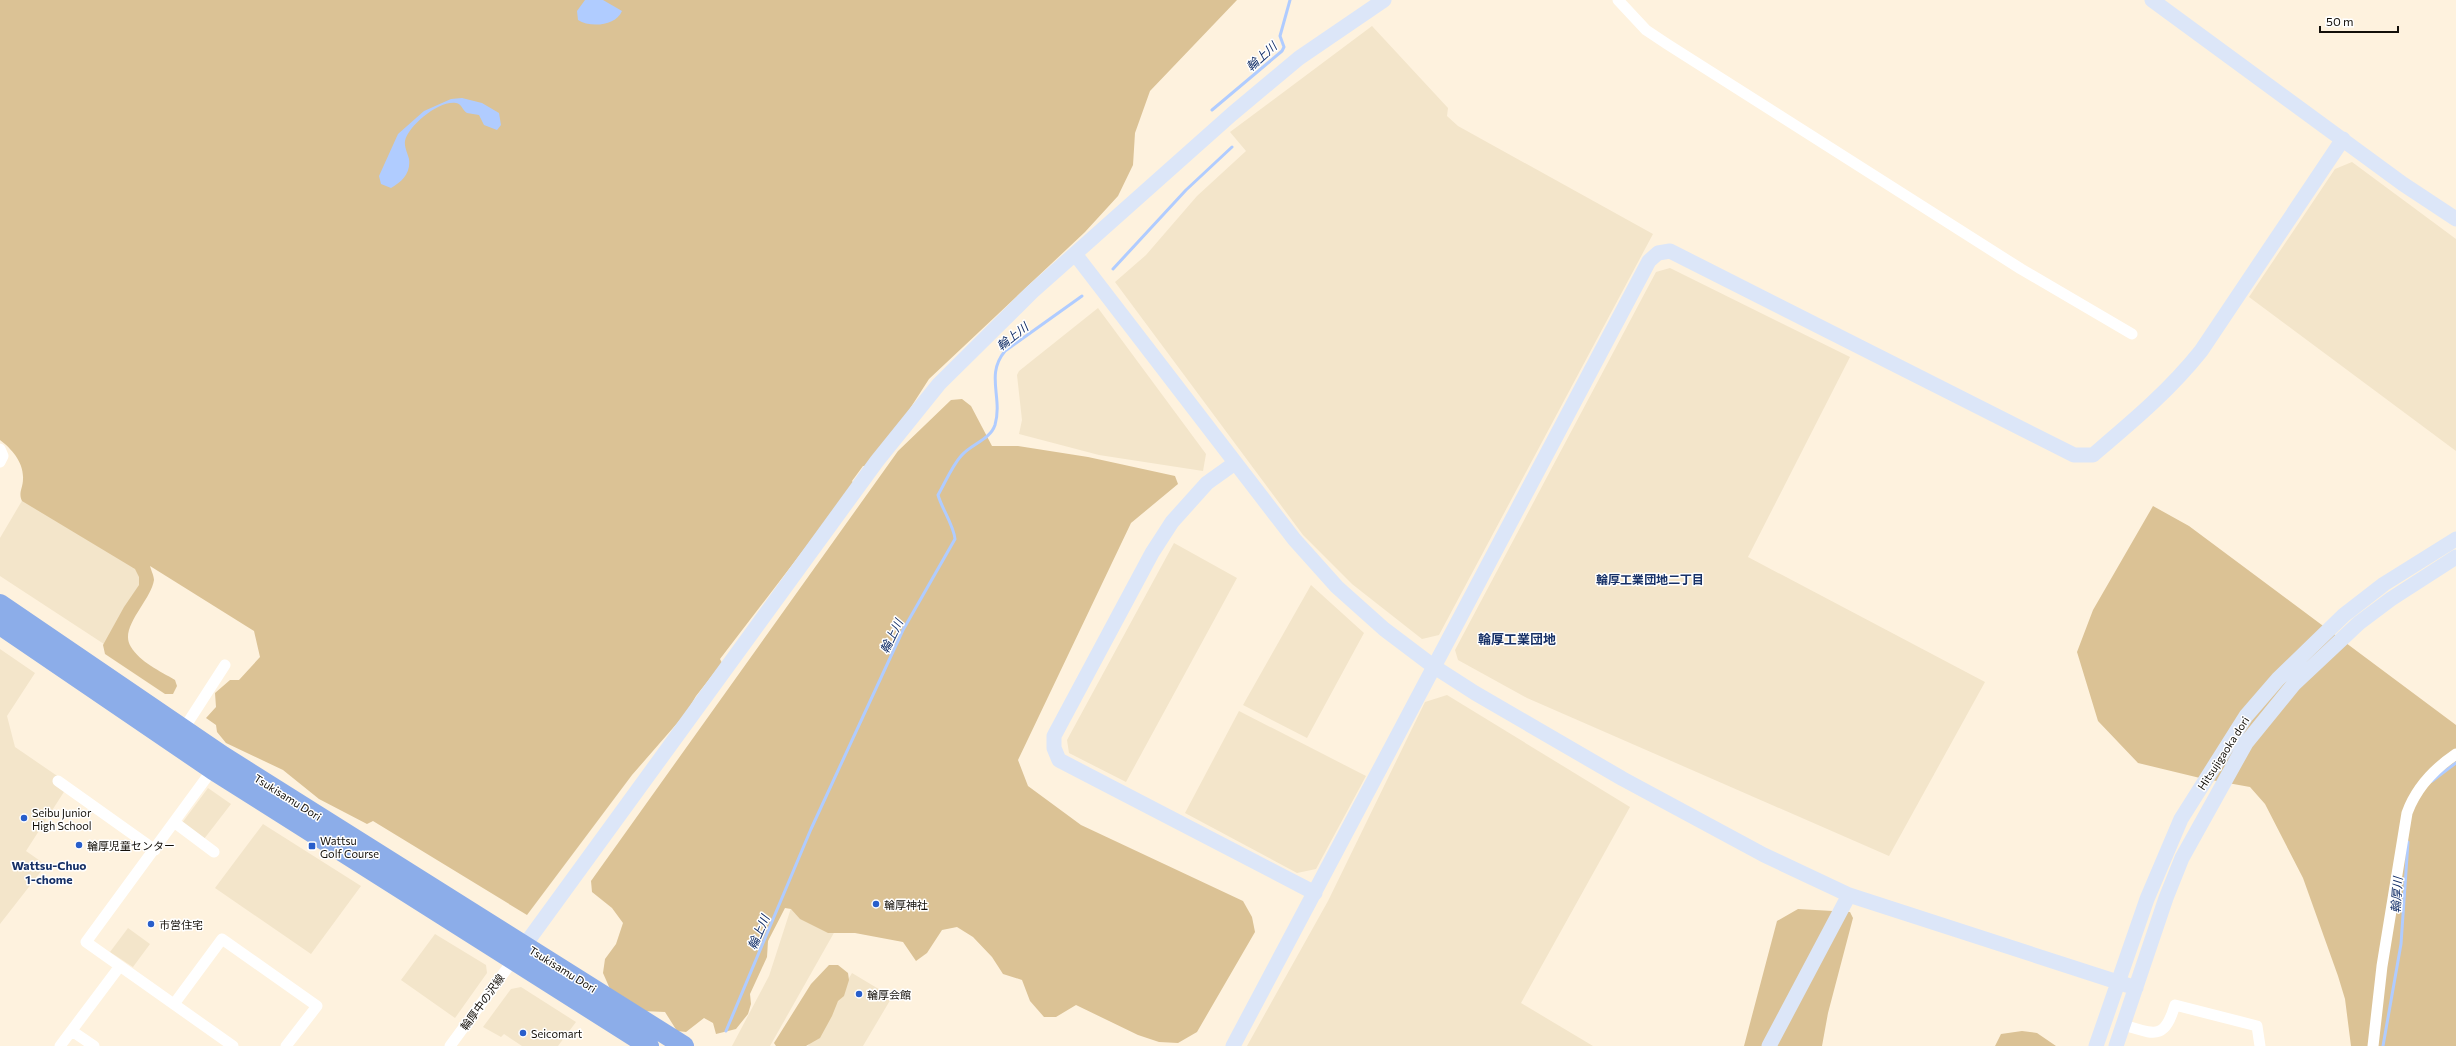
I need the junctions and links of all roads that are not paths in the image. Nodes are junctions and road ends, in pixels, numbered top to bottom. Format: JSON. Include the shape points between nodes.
{"nodes":[{"id":1,"x":1384,"y":0,"type":"edge"},
{"id":2,"x":1618,"y":0,"type":"edge"},
{"id":3,"x":2152,"y":0,"type":"edge"},
{"id":4,"x":2343,"y":139,"type":"junction"},
{"id":5,"x":2456,"y":219,"type":"edge"},
{"id":6,"x":1075,"y":254,"type":"junction"},
{"id":7,"x":2132,"y":334,"type":"dead end"},
{"id":8,"x":0,"y":449,"type":"edge"},
{"id":9,"x":0,"y":462,"type":"edge"},
{"id":10,"x":1235,"y":463,"type":"junction"},
{"id":11,"x":2456,"y":539,"type":"edge"},
{"id":12,"x":2456,"y":557,"type":"edge"},
{"id":13,"x":0,"y":604,"type":"edge"},
{"id":14,"x":0,"y":625,"type":"edge"},
{"id":15,"x":226,"y":665,"type":"dead end"},
{"id":16,"x":1433,"y":666,"type":"junction"},
{"id":17,"x":184,"y":730,"type":"junction"},
{"id":18,"x":2456,"y":754,"type":"edge"},
{"id":19,"x":218,"y":763,"type":"junction"},
{"id":20,"x":58,"y":781,"type":"dead end"},
{"id":21,"x":174,"y":822,"type":"junction"},
{"id":22,"x":155,"y":850,"type":"junction"},
{"id":23,"x":214,"y":852,"type":"dead end"},
{"id":24,"x":1316,"y":893,"type":"junction"},
{"id":25,"x":1849,"y":896,"type":"junction"},
{"id":26,"x":520,"y":952,"type":"junction"},
{"id":27,"x":120,"y":966,"type":"junction"},
{"id":28,"x":2117,"y":982,"type":"junction"},
{"id":29,"x":2136,"y":988,"type":"junction"},
{"id":30,"x":174,"y":1004,"type":"junction"},
{"id":31,"x":2123,"y":1025,"type":"junction"},
{"id":32,"x":72,"y":1030,"type":"junction"},
{"id":33,"x":60,"y":1046,"type":"edge"},
{"id":34,"x":94,"y":1046,"type":"edge"},
{"id":35,"x":233,"y":1046,"type":"edge"},
{"id":36,"x":286,"y":1046,"type":"edge"},
{"id":37,"x":450,"y":1046,"type":"edge"},
{"id":38,"x":649,"y":1046,"type":"edge"},
{"id":39,"x":684,"y":1046,"type":"edge"},
{"id":40,"x":1234,"y":1046,"type":"edge"},
{"id":41,"x":1769,"y":1046,"type":"edge"},
{"id":42,"x":2096,"y":1046,"type":"edge"},
{"id":43,"x":2116,"y":1046,"type":"edge"},
{"id":44,"x":2260,"y":1046,"type":"edge"},
{"id":45,"x":2373,"y":1046,"type":"edge"}],
"edges":[{"from":1,"to":6,"type":"street","via":[[1293,63]]},
{"from":2,"to":7,"type":"street","via":[[1646,30],[1667,44],[2021,269]]},
{"from":3,"to":4,"type":"street"},
{"from":4,"to":5,"type":"street","via":[[2403,184]]},
{"from":4,"to":16,"type":"street","via":[[2201,351],[2160,398],[2094,455],[2074,455],[2067,452],[1670,251],[1658,253],[1648,261]]},
{"from":6,"to":10,"type":"street"},
{"from":6,"to":26,"type":"street","via":[[1032,292],[939,384],[877,461]]},
{"from":8,"to":9,"type":"street","via":[[3,456]]},
{"from":10,"to":16,"type":"street","via":[[1294,539],[1337,587],[1384,629]]},
{"from":10,"to":24,"type":"street","via":[[1206,483],[1172,522],[1152,553],[1054,736],[1054,748],[1059,760]]},
{"from":11,"to":28,"type":"street","name":"Hitsujigaoka dori","via":[[2384,584],[2344,615],[2283,674],[2246,716],[2181,819],[2146,899]]},
{"from":12,"to":29,"type":"street","name":"Hitsujigaoka dori","via":[[2391,599],[2360,624],[2294,684],[2246,743],[2182,858]]},
{"from":13,"to":17,"type":"highway","name":"Tsukisamu Dori"},
{"from":14,"to":19,"type":"highway","name":"Tsukisamu Dori"},
{"from":15,"to":17,"type":"street"},
{"from":16,"to":24,"type":"street"},
{"from":16,"to":25,"type":"street","via":[[1636,786],[1764,855]]},
{"from":17,"to":19,"type":"highway","name":"Tsukisamu Dori"},
{"from":18,"to":45,"type":"street","via":[[2417,790],[2407,813],[2382,966]]},
{"from":19,"to":21,"type":"street"},
{"from":19,"to":26,"type":"highway","name":"Tsukisamu Dori"},
{"from":20,"to":22,"type":"street"},
{"from":21,"to":22,"type":"street"},
{"from":21,"to":23,"type":"street"},
{"from":22,"to":27,"type":"street","via":[[86,942]]},
{"from":24,"to":40,"type":"street"},
{"from":25,"to":28,"type":"street"},
{"from":25,"to":41,"type":"street"},
{"from":26,"to":37,"type":"street","name":"輪厚中の沢線"},
{"from":26,"to":38,"type":"highway","name":"Tsukisamu Dori"},
{"from":26,"to":39,"type":"highway","name":"Tsukisamu Dori"},
{"from":27,"to":30,"type":"street"},
{"from":27,"to":32,"type":"street"},
{"from":28,"to":29,"type":"street"},
{"from":28,"to":42,"type":"street","name":"Hitsujigaoka dori"},
{"from":29,"to":31,"type":"street","name":"Hitsujigaoka dori"},
{"from":30,"to":35,"type":"street"},
{"from":30,"to":36,"type":"street","via":[[222,939],[317,1006]]},
{"from":31,"to":43,"type":"street","name":"Hitsujigaoka dori"},
{"from":31,"to":44,"type":"street","via":[[2149,1033],[2157,1032],[2169,1024],[2175,1005],[2257,1026]]},
{"from":32,"to":33,"type":"street"},
{"from":32,"to":34,"type":"street"}]}
